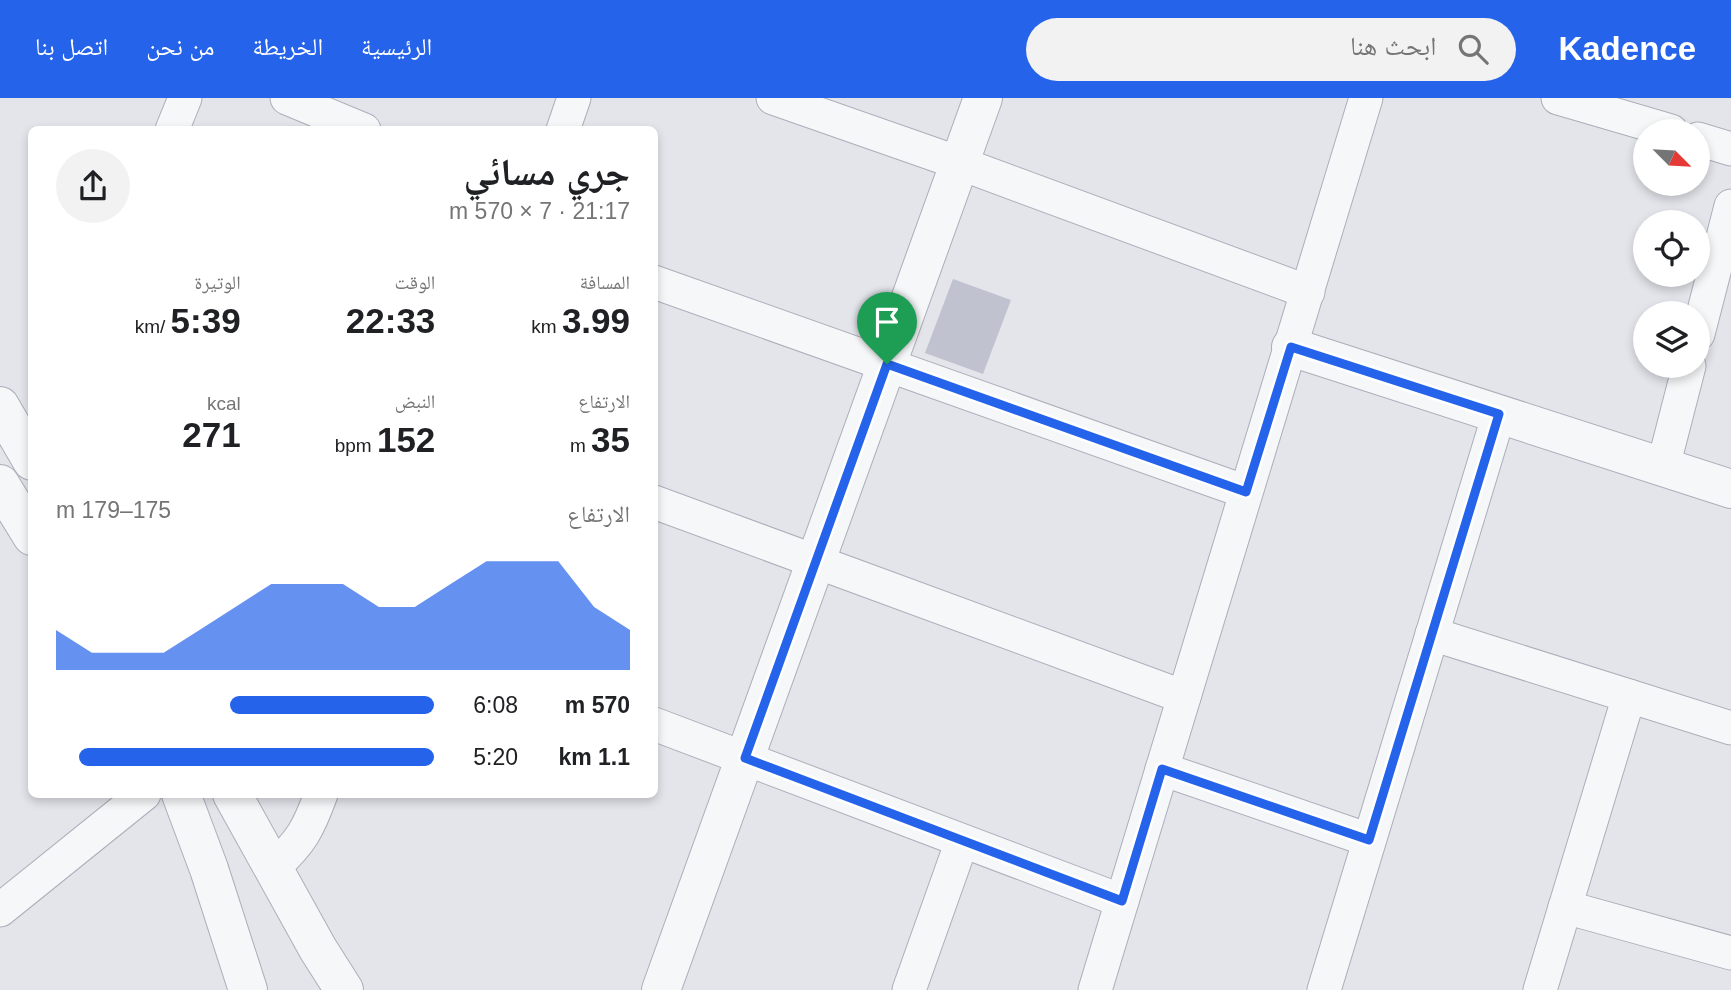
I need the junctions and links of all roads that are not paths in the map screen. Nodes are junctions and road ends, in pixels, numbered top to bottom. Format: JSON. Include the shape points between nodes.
{"nodes":[{"id":1,"x":186,"y":98,"type":"edge"},
{"id":2,"x":287,"y":98,"type":"edge"},
{"id":3,"x":574,"y":98,"type":"edge"},
{"id":4,"x":773,"y":98,"type":"edge"},
{"id":5,"x":983,"y":98,"type":"edge"},
{"id":6,"x":1366,"y":98,"type":"edge"},
{"id":7,"x":1578,"y":101,"type":"edge"},
{"id":8,"x":1634,"y":119,"type":"edge"},
{"id":9,"x":174,"y":126,"type":"edge"},
{"id":10,"x":354,"y":126,"type":"edge"},
{"id":11,"x":564,"y":126,"type":"edge"},
{"id":12,"x":1710,"y":143,"type":"edge"},
{"id":13,"x":1731,"y":149,"type":"edge"},
{"id":14,"x":960,"y":163,"type":"junction"},
{"id":15,"x":1731,"y":206,"type":"edge"},
{"id":16,"x":658,"y":283,"type":"edge"},
{"id":17,"x":1307,"y":292,"type":"junction"},
{"id":18,"x":1707,"y":301,"type":"edge"},
{"id":19,"x":1291,"y":347,"type":"junction"},
{"id":20,"x":887,"y":364,"type":"junction"},
{"id":21,"x":1686,"y":378,"type":"edge"},
{"id":22,"x":0,"y":405,"type":"edge"},
{"id":23,"x":1499,"y":414,"type":"junction"},
{"id":24,"x":28,"y":451,"type":"edge"},
{"id":25,"x":1662,"y":467,"type":"junction"},
{"id":26,"x":0,"y":484,"type":"edge"},
{"id":27,"x":1731,"y":489,"type":"edge"},
{"id":28,"x":1246,"y":492,"type":"junction"},
{"id":29,"x":658,"y":503,"type":"edge"},
{"id":30,"x":28,"y":530,"type":"edge"},
{"id":31,"x":816,"y":561,"type":"junction"},
{"id":32,"x":1432,"y":634,"type":"junction"},
{"id":33,"x":1629,"y":696,"type":"junction"},
{"id":34,"x":1184,"y":697,"type":"junction"},
{"id":35,"x":658,"y":725,"type":"edge"},
{"id":36,"x":1731,"y":728,"type":"edge"},
{"id":37,"x":745,"y":758,"type":"junction"},
{"id":38,"x":1162,"y":769,"type":"junction"},
{"id":39,"x":139,"y":798,"type":"edge"},
{"id":40,"x":182,"y":798,"type":"edge"},
{"id":41,"x":234,"y":798,"type":"edge"},
{"id":42,"x":319,"y":798,"type":"edge"},
{"id":43,"x":1369,"y":840,"type":"junction"},
{"id":44,"x":962,"y":841,"type":"junction"},
{"id":45,"x":273,"y":868,"type":"junction"},
{"id":46,"x":1122,"y":901,"type":"junction"},
{"id":47,"x":1565,"y":906,"type":"junction"},
{"id":48,"x":0,"y":909,"type":"edge"},
{"id":49,"x":1731,"y":953,"type":"edge"},
{"id":50,"x":248,"y":990,"type":"edge"},
{"id":51,"x":344,"y":990,"type":"edge"},
{"id":52,"x":661,"y":990,"type":"edge"},
{"id":53,"x":909,"y":990,"type":"edge"},
{"id":54,"x":1095,"y":990,"type":"edge"},
{"id":55,"x":1324,"y":990,"type":"edge"},
{"id":56,"x":1540,"y":990,"type":"edge"}],
"edges":[{"from":1,"to":9,"type":"street"},
{"from":2,"to":10,"type":"street"},
{"from":3,"to":11,"type":"street"},
{"from":4,"to":14,"type":"street"},
{"from":5,"to":14,"type":"street"},
{"from":6,"to":17,"type":"street"},
{"from":7,"to":8,"type":"street"},
{"from":12,"to":13,"type":"street"},
{"from":14,"to":17,"type":"street"},
{"from":14,"to":20,"type":"street"},
{"from":15,"to":18,"type":"street"},
{"from":16,"to":20,"type":"street"},
{"from":17,"to":19,"type":"street"},
{"from":19,"to":23,"type":"street"},
{"from":19,"to":28,"type":"street"},
{"from":20,"to":28,"type":"street"},
{"from":20,"to":31,"type":"street"},
{"from":21,"to":25,"type":"street"},
{"from":22,"to":24,"type":"street"},
{"from":23,"to":25,"type":"street"},
{"from":23,"to":32,"type":"street"},
{"from":25,"to":27,"type":"street"},
{"from":26,"to":30,"type":"street"},
{"from":28,"to":34,"type":"street"},
{"from":29,"to":31,"type":"street"},
{"from":31,"to":34,"type":"street"},
{"from":31,"to":37,"type":"street"},
{"from":32,"to":33,"type":"street"},
{"from":32,"to":43,"type":"street"},
{"from":33,"to":36,"type":"street"},
{"from":33,"to":47,"type":"street"},
{"from":34,"to":38,"type":"street"},
{"from":35,"to":37,"type":"street"},
{"from":37,"to":44,"type":"street"},
{"from":37,"to":52,"type":"street"},
{"from":38,"to":43,"type":"street"},
{"from":38,"to":46,"type":"street"},
{"from":39,"to":48,"type":"street"},
{"from":40,"to":50,"type":"street"},
{"from":41,"to":45,"type":"street"},
{"from":42,"to":45,"type":"street","via":[[304,835]]},
{"from":43,"to":55,"type":"street"},
{"from":44,"to":46,"type":"street"},
{"from":44,"to":53,"type":"street"},
{"from":45,"to":51,"type":"street"},
{"from":46,"to":54,"type":"street"},
{"from":47,"to":49,"type":"street"},
{"from":47,"to":56,"type":"street"}]}
